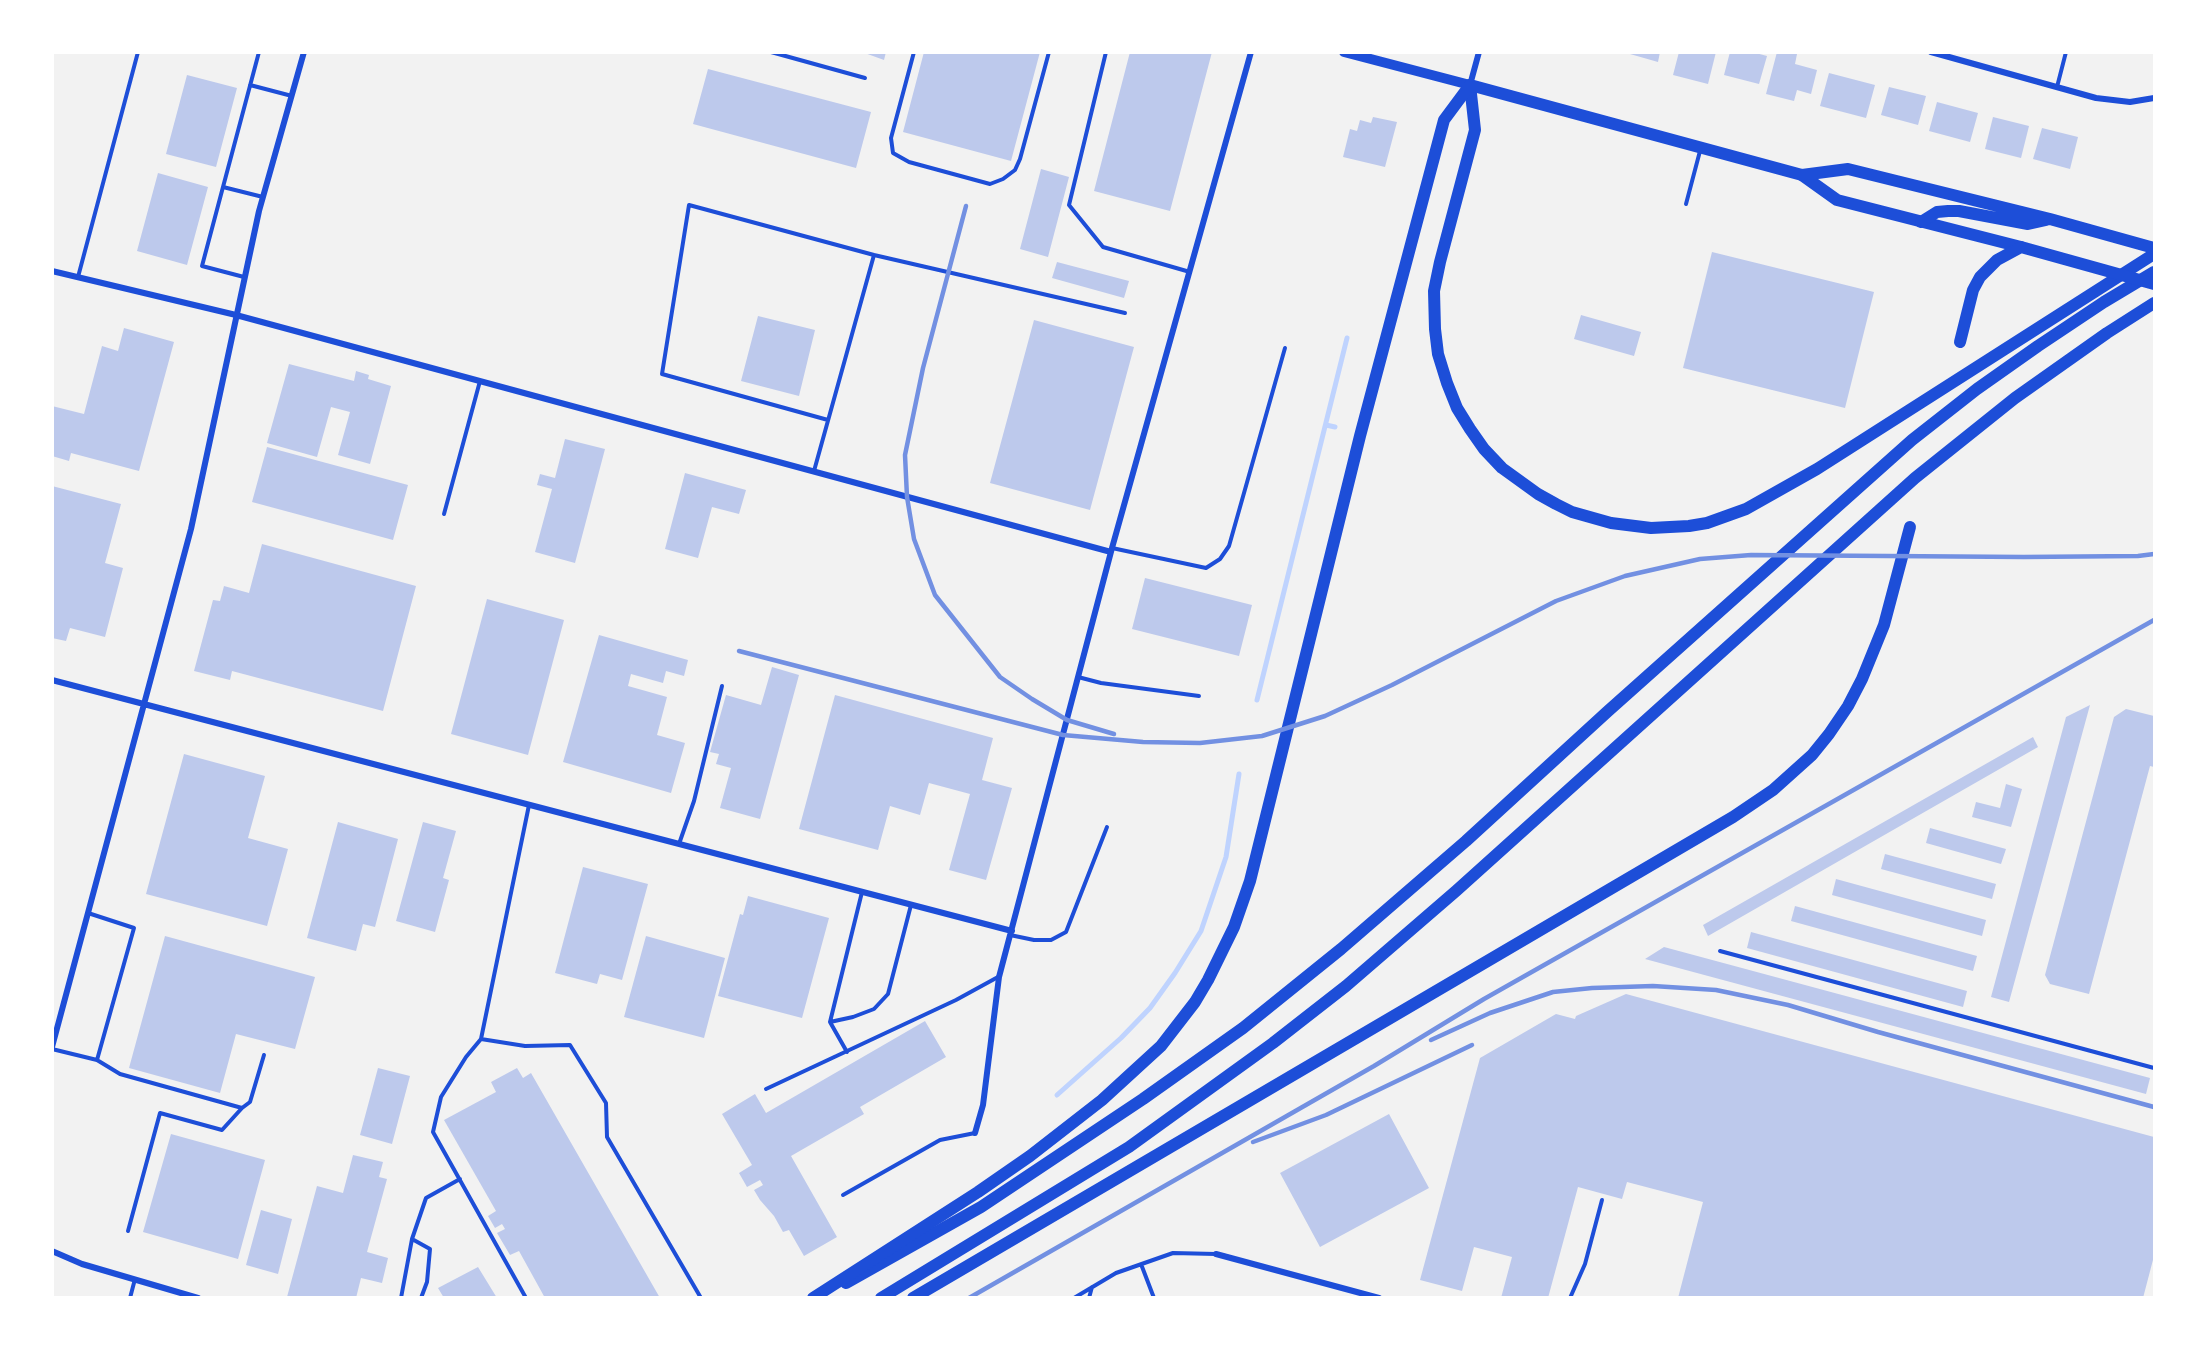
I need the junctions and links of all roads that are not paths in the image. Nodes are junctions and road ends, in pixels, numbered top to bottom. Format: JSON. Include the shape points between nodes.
{"nodes":[{"id":1,"x":138,"y":52,"type":"edge"},
{"id":2,"x":259,"y":52,"type":"edge"},
{"id":3,"x":304,"y":52,"type":"edge"},
{"id":4,"x":771,"y":52,"type":"edge"},
{"id":5,"x":793,"y":52,"type":"edge"},
{"id":6,"x":914,"y":52,"type":"edge"},
{"id":7,"x":1049,"y":52,"type":"edge"},
{"id":8,"x":1106,"y":52,"type":"edge"},
{"id":9,"x":1251,"y":52,"type":"edge"},
{"id":10,"x":1344,"y":52,"type":"edge"},
{"id":11,"x":1479,"y":52,"type":"edge"},
{"id":12,"x":1931,"y":52,"type":"edge"},
{"id":13,"x":2066,"y":52,"type":"edge"},
{"id":14,"x":1948,"y":55,"type":"edge"},
{"id":15,"x":792,"y":58,"type":"junction"},
{"id":16,"x":865,"y":78,"type":"dead end"},
{"id":17,"x":250,"y":85,"type":"junction"},
{"id":18,"x":1470,"y":85,"type":"junction"},
{"id":19,"x":2057,"y":87,"type":"junction"},
{"id":20,"x":292,"y":96,"type":"junction"},
{"id":21,"x":2154,"y":98,"type":"edge"},
{"id":22,"x":1701,"y":147,"type":"junction"},
{"id":23,"x":1802,"y":175,"type":"junction"},
{"id":24,"x":223,"y":187,"type":"junction"},
{"id":25,"x":263,"y":197,"type":"junction"},
{"id":26,"x":1686,"y":204,"type":"dead end"},
{"id":27,"x":2050,"y":219,"type":"junction"},
{"id":28,"x":1921,"y":222,"type":"junction"},
{"id":29,"x":2021,"y":247,"type":"junction"},
{"id":30,"x":2154,"y":248,"type":"edge"},
{"id":31,"x":2154,"y":254,"type":"edge"},
{"id":32,"x":874,"y":255,"type":"junction"},
{"id":33,"x":52,"y":271,"type":"edge"},
{"id":34,"x":1190,"y":272,"type":"junction"},
{"id":35,"x":2154,"y":272,"type":"edge"},
{"id":36,"x":78,"y":277,"type":"junction"},
{"id":37,"x":245,"y":277,"type":"junction"},
{"id":38,"x":2154,"y":284,"type":"edge"},
{"id":39,"x":2154,"y":303,"type":"edge"},
{"id":40,"x":1125,"y":313,"type":"dead end"},
{"id":41,"x":236,"y":315,"type":"junction"},
{"id":42,"x":1960,"y":342,"type":"dead end"},
{"id":43,"x":1285,"y":348,"type":"dead end"},
{"id":44,"x":480,"y":381,"type":"junction"},
{"id":45,"x":828,"y":420,"type":"junction"},
{"id":46,"x":814,"y":472,"type":"junction"},
{"id":47,"x":444,"y":514,"type":"dead end"},
{"id":48,"x":1910,"y":527,"type":"dead end"},
{"id":49,"x":1112,"y":550,"type":"junction"},
{"id":50,"x":1078,"y":677,"type":"junction"},
{"id":51,"x":52,"y":680,"type":"edge"},
{"id":52,"x":722,"y":686,"type":"dead end"},
{"id":53,"x":1199,"y":696,"type":"dead end"},
{"id":54,"x":144,"y":704,"type":"junction"},
{"id":55,"x":529,"y":805,"type":"junction"},
{"id":56,"x":1107,"y":827,"type":"dead end"},
{"id":57,"x":679,"y":844,"type":"junction"},
{"id":58,"x":862,"y":892,"type":"junction"},
{"id":59,"x":911,"y":905,"type":"junction"},
{"id":60,"x":88,"y":913,"type":"junction"},
{"id":61,"x":1011,"y":933,"type":"junction"},
{"id":62,"x":1720,"y":951,"type":"dead end"},
{"id":63,"x":999,"y":977,"type":"junction"},
{"id":64,"x":830,"y":1022,"type":"junction"},
{"id":65,"x":481,"y":1039,"type":"junction"},
{"id":66,"x":52,"y":1048,"type":"edge"},
{"id":67,"x":847,"y":1052,"type":"junction"},
{"id":68,"x":264,"y":1055,"type":"dead end"},
{"id":69,"x":97,"y":1060,"type":"junction"},
{"id":70,"x":2154,"y":1068,"type":"edge"},
{"id":71,"x":766,"y":1089,"type":"dead end"},
{"id":72,"x":242,"y":1108,"type":"junction"},
{"id":73,"x":975,"y":1133,"type":"joint"},
{"id":74,"x":460,"y":1179,"type":"junction"},
{"id":75,"x":843,"y":1196,"type":"dead end"},
{"id":76,"x":1602,"y":1200,"type":"dead end"},
{"id":77,"x":128,"y":1231,"type":"dead end"},
{"id":78,"x":412,"y":1239,"type":"junction"},
{"id":79,"x":52,"y":1251,"type":"edge"},
{"id":80,"x":1216,"y":1254,"type":"joint"},
{"id":81,"x":1141,"y":1264,"type":"junction"},
{"id":82,"x":135,"y":1279,"type":"junction"},
{"id":83,"x":1092,"y":1287,"type":"junction"},
{"id":84,"x":130,"y":1298,"type":"edge"},
{"id":85,"x":198,"y":1298,"type":"edge"},
{"id":86,"x":401,"y":1298,"type":"edge"},
{"id":87,"x":422,"y":1298,"type":"edge"},
{"id":88,"x":526,"y":1298,"type":"edge"},
{"id":89,"x":701,"y":1298,"type":"edge"},
{"id":90,"x":813,"y":1298,"type":"edge"},
{"id":91,"x":820,"y":1298,"type":"edge"},
{"id":92,"x":881,"y":1298,"type":"edge"},
{"id":93,"x":913,"y":1298,"type":"edge"},
{"id":94,"x":1074,"y":1298,"type":"edge"},
{"id":95,"x":1089,"y":1298,"type":"edge"},
{"id":96,"x":1154,"y":1298,"type":"edge"},
{"id":97,"x":1379,"y":1298,"type":"edge"},
{"id":98,"x":1570,"y":1298,"type":"edge"}],
"edges":[{"from":1,"to":36,"type":"lane"},
{"from":2,"to":17,"type":"lane"},
{"from":3,"to":20,"type":"street"},
{"from":4,"to":15,"type":"lane"},
{"from":5,"to":15,"type":"lane"},
{"from":6,"to":7,"type":"lane","via":[[891,138],[893,153],[909,162],[990,184],[1016,170]]},
{"from":8,"to":34,"type":"lane","via":[[1069,205],[1103,247]]},
{"from":9,"to":34,"type":"street"},
{"from":10,"to":18,"type":"main road"},
{"from":11,"to":18,"type":"street"},
{"from":12,"to":14,"type":"street"},
{"from":13,"to":19,"type":"lane"},
{"from":14,"to":19,"type":"street"},
{"from":15,"to":16,"type":"lane"},
{"from":17,"to":20,"type":"lane"},
{"from":17,"to":24,"type":"lane"},
{"from":18,"to":22,"type":"main road"},
{"from":18,"to":31,"type":"main road","via":[[1475,130],[1434,291],[1438,354],[1447,383],[1457,408],[1484,449],[1520,482],[1572,512],[1611,523],[1670,528],[1707,523],[1746,509],[1810,474]]},
{"from":18,"to":90,"type":"main road","via":[[1444,120],[1360,436],[1250,881],[1234,927],[1208,980],[1161,1046],[1102,1100],[978,1192]]},
{"from":19,"to":21,"type":"street","via":[[2130,102]]},
{"from":20,"to":25,"type":"street"},
{"from":22,"to":23,"type":"main road"},
{"from":22,"to":26,"type":"lane"},
{"from":23,"to":27,"type":"main road","via":[[1848,169]]},
{"from":23,"to":28,"type":"main road","via":[[1837,200]]},
{"from":24,"to":25,"type":"lane"},
{"from":24,"to":37,"type":"lane","via":[[202,266]]},
{"from":25,"to":37,"type":"street"},
{"from":27,"to":28,"type":"main road","via":[[2028,224],[1948,211],[1937,212]]},
{"from":27,"to":30,"type":"main road"},
{"from":28,"to":29,"type":"main road"},
{"from":29,"to":38,"type":"main road"},
{"from":29,"to":42,"type":"main road","via":[[1997,260],[1980,277]]},
{"from":32,"to":40,"type":"lane"},
{"from":32,"to":45,"type":"lane"},
{"from":32,"to":45,"type":"lane","via":[[689,205],[662,374]]},
{"from":33,"to":36,"type":"street"},
{"from":34,"to":49,"type":"street"},
{"from":35,"to":91,"type":"main road","via":[[2038,346],[1912,440],[1414,886],[1243,1028],[981,1207]]},
{"from":36,"to":41,"type":"street"},
{"from":37,"to":41,"type":"street"},
{"from":39,"to":92,"type":"main road","via":[[2014,398],[1914,478],[1395,945],[1273,1043],[1129,1147]]},
{"from":41,"to":44,"type":"street"},
{"from":41,"to":54,"type":"street","via":[[191,530]]},
{"from":43,"to":49,"type":"lane","via":[[1229,546],[1220,559],[1206,568]]},
{"from":44,"to":46,"type":"street"},
{"from":44,"to":47,"type":"lane"},
{"from":45,"to":46,"type":"lane"},
{"from":46,"to":49,"type":"street"},
{"from":48,"to":93,"type":"main road","via":[[1884,625],[1858,688],[1812,755],[1773,790]]},
{"from":49,"to":50,"type":"street"},
{"from":50,"to":53,"type":"lane"},
{"from":50,"to":61,"type":"street"},
{"from":51,"to":54,"type":"street"},
{"from":52,"to":57,"type":"lane","via":[[694,801]]},
{"from":54,"to":55,"type":"street"},
{"from":54,"to":60,"type":"street"},
{"from":55,"to":57,"type":"street"},
{"from":55,"to":65,"type":"lane"},
{"from":56,"to":61,"type":"lane","via":[[1066,932],[1051,940]]},
{"from":57,"to":58,"type":"street"},
{"from":58,"to":59,"type":"street"},
{"from":58,"to":64,"type":"lane"},
{"from":59,"to":61,"type":"street"},
{"from":59,"to":64,"type":"lane","via":[[888,994],[873,1009]]},
{"from":60,"to":66,"type":"street"},
{"from":60,"to":69,"type":"lane","via":[[134,928]]},
{"from":61,"to":63,"type":"street"},
{"from":62,"to":70,"type":"lane"},
{"from":63,"to":67,"type":"lane"},
{"from":63,"to":73,"type":"street","via":[[983,1105]]},
{"from":64,"to":67,"type":"lane"},
{"from":65,"to":74,"type":"lane","via":[[441,1097],[433,1132]]},
{"from":65,"to":89,"type":"lane","via":[[525,1046],[570,1045],[606,1103],[607,1137]]},
{"from":66,"to":69,"type":"lane"},
{"from":67,"to":71,"type":"lane"},
{"from":68,"to":72,"type":"lane","via":[[250,1102]]},
{"from":69,"to":72,"type":"lane","via":[[120,1074]]},
{"from":72,"to":77,"type":"lane","via":[[222,1130],[160,1113]]},
{"from":73,"to":75,"type":"lane","via":[[940,1140]]},
{"from":74,"to":78,"type":"lane","via":[[426,1198]]},
{"from":74,"to":88,"type":"lane"},
{"from":76,"to":98,"type":"lane","via":[[1585,1264]]},
{"from":78,"to":86,"type":"lane"},
{"from":78,"to":87,"type":"lane","via":[[430,1249]]},
{"from":79,"to":82,"type":"street"},
{"from":80,"to":81,"type":"lane","via":[[1173,1253]]},
{"from":80,"to":97,"type":"street"},
{"from":81,"to":83,"type":"lane"},
{"from":81,"to":96,"type":"lane"},
{"from":82,"to":84,"type":"lane"},
{"from":82,"to":85,"type":"street"},
{"from":83,"to":94,"type":"lane"},
{"from":83,"to":95,"type":"lane"}]}
